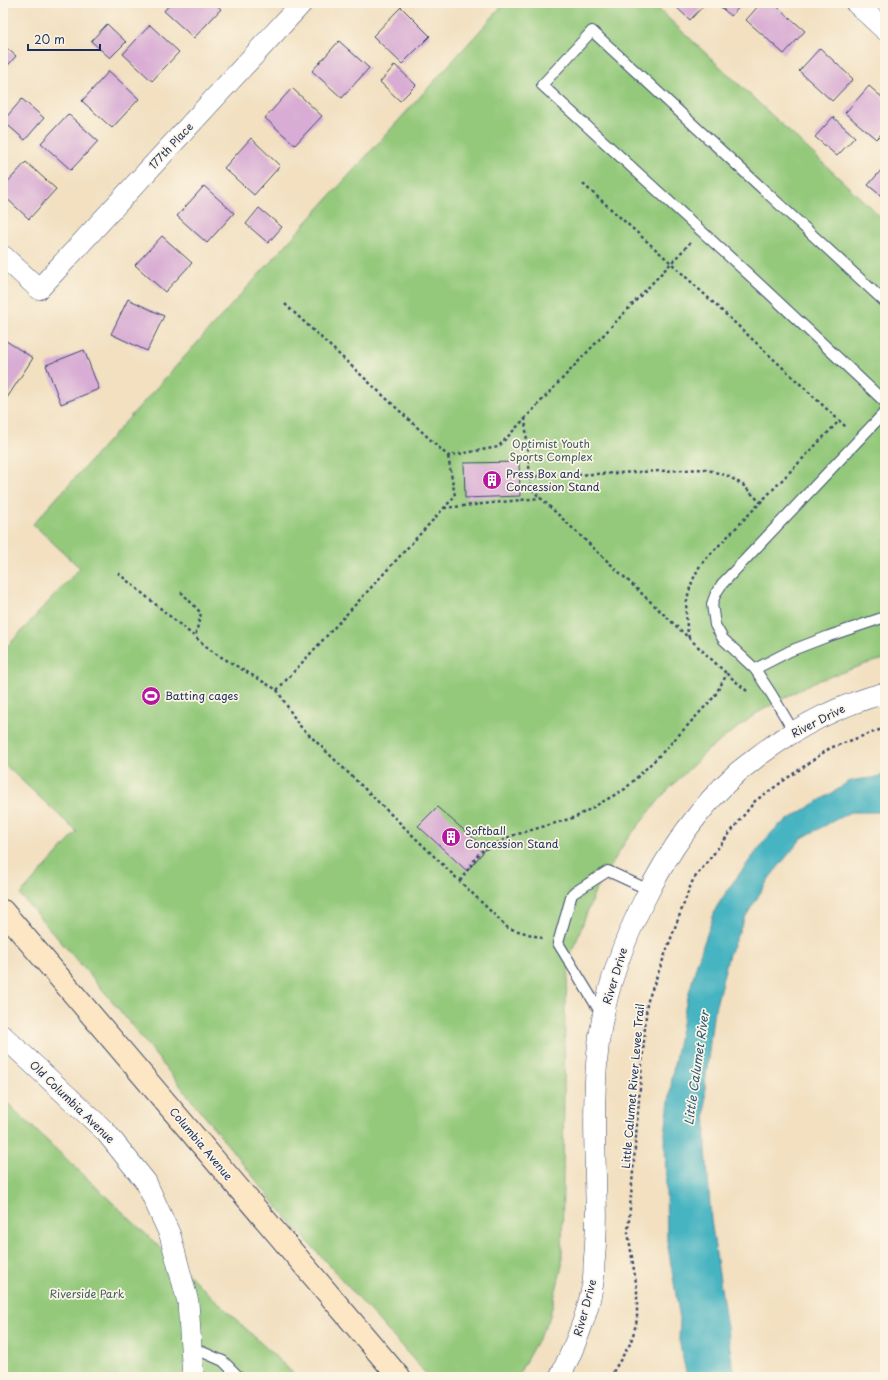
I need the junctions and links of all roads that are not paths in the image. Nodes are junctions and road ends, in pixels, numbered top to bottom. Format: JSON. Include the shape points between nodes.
{"nodes":[{"id":1,"x":302,"y":3,"type":"edge"},
{"id":2,"x":856,"y":3,"type":"edge"},
{"id":3,"x":885,"y":30,"type":"edge"},
{"id":4,"x":3,"y":256,"type":"edge"},
{"id":5,"x":885,"y":302,"type":"edge"},
{"id":6,"x":885,"y":402,"type":"edge"},
{"id":7,"x":885,"y":412,"type":"edge"},
{"id":8,"x":885,"y":617,"type":"edge"},
{"id":9,"x":755,"y":669,"type":"junction"},
{"id":10,"x":885,"y":693,"type":"edge"},
{"id":11,"x":794,"y":732,"type":"junction"},
{"id":12,"x":649,"y":890,"type":"junction"},
{"id":13,"x":3,"y":911,"type":"edge"},
{"id":14,"x":603,"y":1017,"type":"junction"},
{"id":15,"x":3,"y":1036,"type":"edge"},
{"id":16,"x":191,"y":1347,"type":"junction"},
{"id":17,"x":193,"y":1377,"type":"edge"},
{"id":18,"x":239,"y":1377,"type":"edge"},
{"id":19,"x":399,"y":1377,"type":"edge"},
{"id":20,"x":560,"y":1377,"type":"edge"}],
"edges":[{"from":1,"to":4,"type":"street","name":"177th Place","via":[[39,289]]},
{"from":2,"to":3,"type":"street"},
{"from":5,"to":6,"type":"lane","via":[[592,31],[542,85]]},
{"from":7,"to":9,"type":"lane","via":[[716,593],[712,604],[715,625],[723,638]]},
{"from":8,"to":9,"type":"lane","via":[[790,651]]},
{"from":9,"to":11,"type":"lane"},
{"from":10,"to":11,"type":"street","name":"River Drive","via":[[865,698],[830,713]]},
{"from":11,"to":12,"type":"street","name":"River Drive","via":[[738,772],[702,809],[674,848]]},
{"from":12,"to":14,"type":"street","name":"River Drive","via":[[615,967]]},
{"from":12,"to":14,"type":"lane","via":[[608,871],[572,894],[558,942]]},
{"from":13,"to":19,"type":"street","name":"Columbia Avenue"},
{"from":14,"to":20,"type":"street","name":"River Drive","via":[[594,1102],[597,1229],[593,1287],[580,1332]]},
{"from":15,"to":16,"type":"street","name":"Old Columbia Avenue","via":[[104,1131],[146,1182],[170,1235],[188,1302]]},
{"from":16,"to":17,"type":"street","name":"Old Columbia Avenue"},
{"from":16,"to":18,"type":"lane","via":[[223,1361]]}]}
